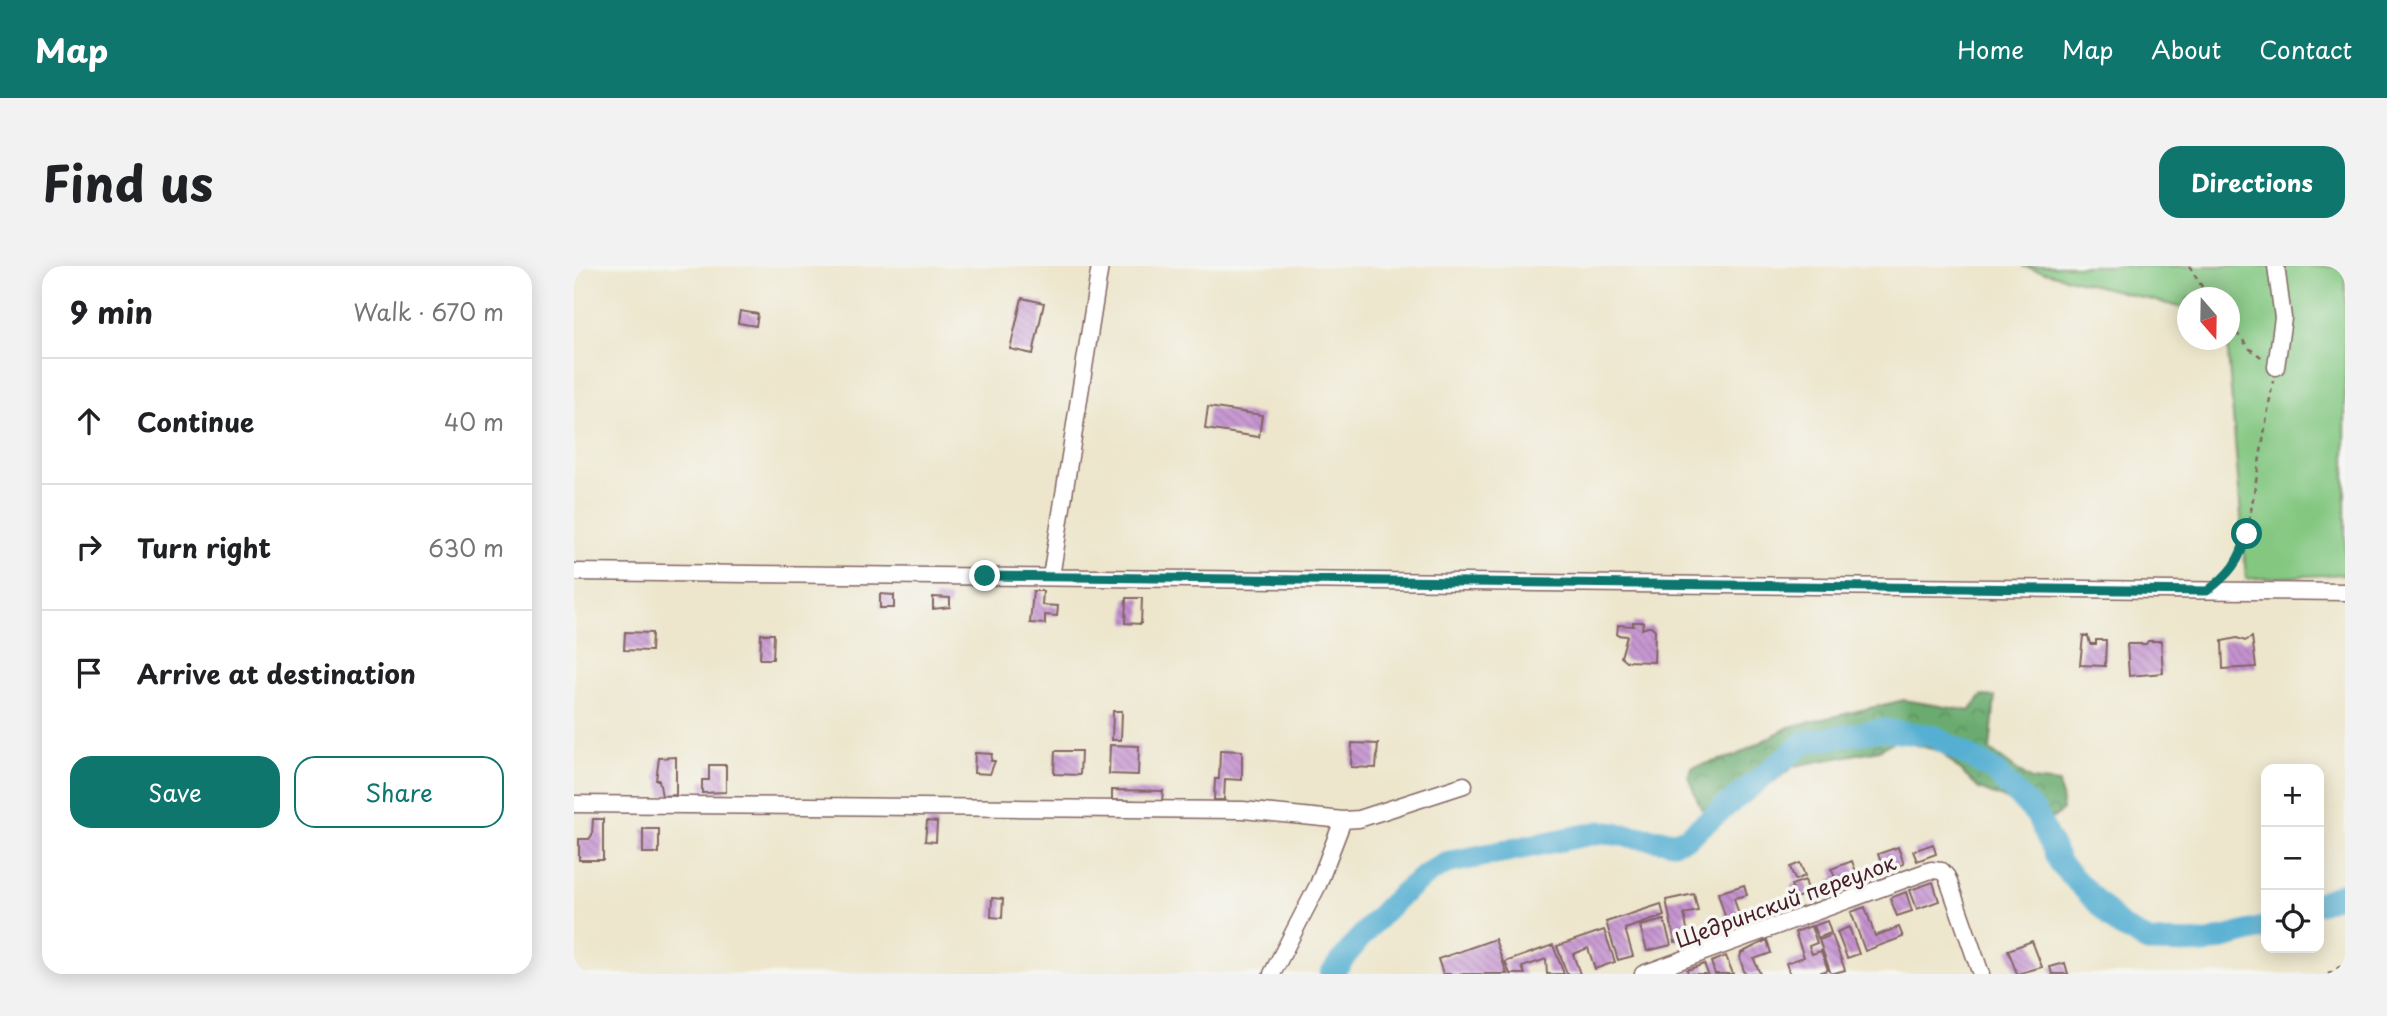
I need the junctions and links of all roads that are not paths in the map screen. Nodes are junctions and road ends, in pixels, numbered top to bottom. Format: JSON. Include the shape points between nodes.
{"nodes":[{"id":1,"x":1100,"y":266,"type":"edge"},
{"id":2,"x":2276,"y":266,"type":"edge"},
{"id":3,"x":2276,"y":367,"type":"road end"},
{"id":4,"x":574,"y":572,"type":"edge"},
{"id":5,"x":1051,"y":577,"type":"junction"},
{"id":6,"x":2345,"y":592,"type":"edge"},
{"id":7,"x":1464,"y":785,"type":"dead end"},
{"id":8,"x":574,"y":804,"type":"edge"},
{"id":9,"x":1343,"y":820,"type":"junction"},
{"id":10,"x":1272,"y":974,"type":"edge"},
{"id":11,"x":1643,"y":974,"type":"edge"},
{"id":12,"x":1982,"y":974,"type":"edge"}],
"edges":[{"from":1,"to":5,"type":"street"},
{"from":2,"to":3,"type":"street","via":[[2283,318]]},
{"from":4,"to":5,"type":"street"},
{"from":5,"to":6,"type":"street"},
{"from":7,"to":9,"type":"street"},
{"from":8,"to":9,"type":"street","via":[[1243,810]]},
{"from":9,"to":10,"type":"street","via":[[1318,885]]},
{"from":11,"to":12,"type":"street","name":"Щедринский переулок","via":[[1931,870],[1947,877]]}]}
